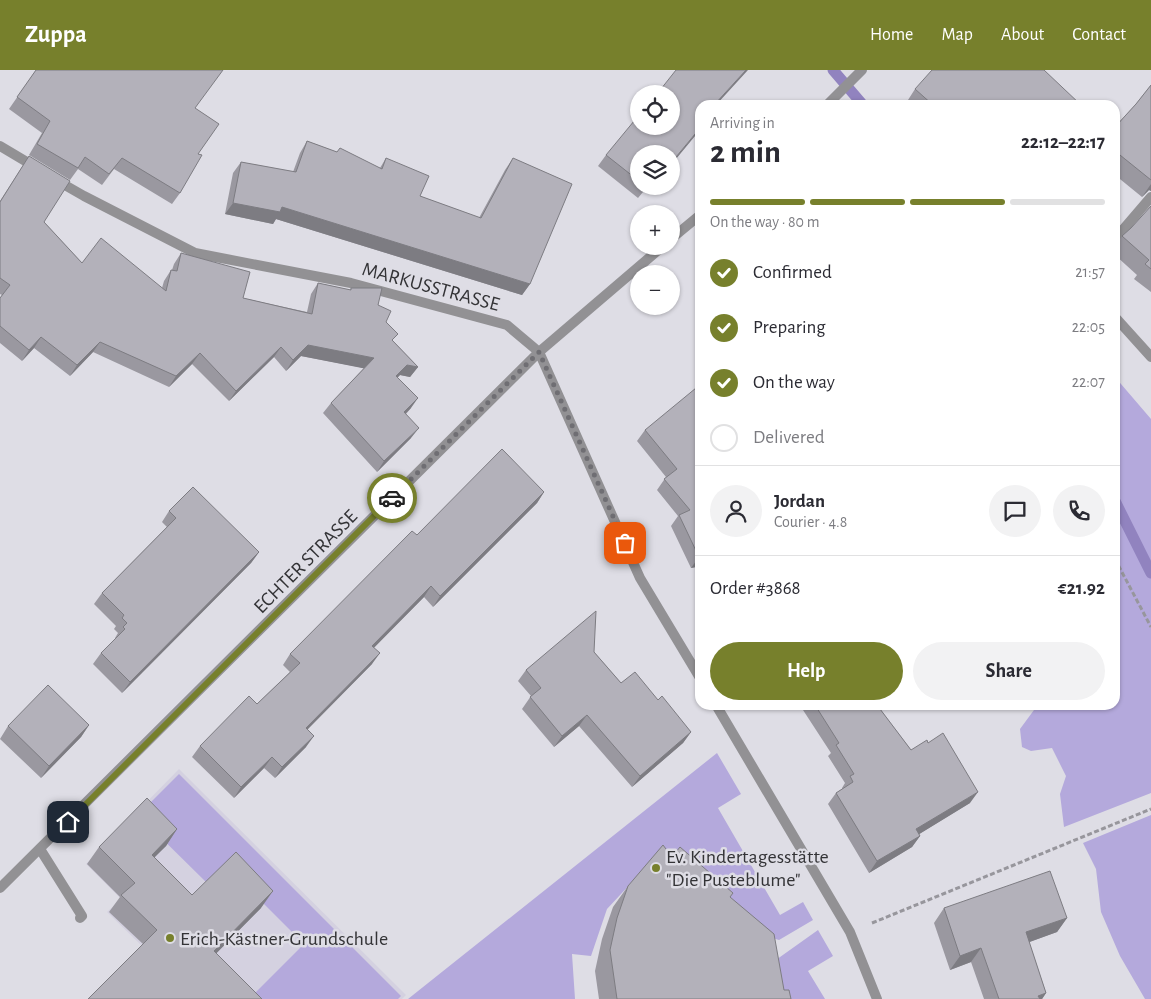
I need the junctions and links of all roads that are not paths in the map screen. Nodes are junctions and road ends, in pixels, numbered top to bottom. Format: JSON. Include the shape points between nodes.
{"nodes":[{"id":1,"x":862,"y":70,"type":"edge"},
{"id":2,"x":832,"y":100,"type":"edge"},
{"id":3,"x":0,"y":146,"type":"edge"},
{"id":4,"x":1151,"y":197,"type":"edge"},
{"id":5,"x":695,"y":219,"type":"edge"},
{"id":6,"x":680,"y":232,"type":"edge"},
{"id":7,"x":1120,"y":233,"type":"edge"},
{"id":8,"x":652,"y":255,"type":"edge"},
{"id":9,"x":1120,"y":323,"type":"edge"},
{"id":10,"x":539,"y":352,"type":"junction"},
{"id":11,"x":1151,"y":357,"type":"edge"},
{"id":12,"x":695,"y":670,"type":"edge"},
{"id":13,"x":719,"y":710,"type":"edge"},
{"id":14,"x":40,"y":849,"type":"junction"},
{"id":15,"x":0,"y":888,"type":"edge"},
{"id":16,"x":80,"y":918,"type":"dead end"},
{"id":17,"x":877,"y":999,"type":"edge"}],
"edges":[{"from":1,"to":2,"type":"street"},
{"from":3,"to":10,"type":"street","name":"MARKUSSTRASSE","via":[[84,196],[195,253],[351,283],[507,325]]},
{"from":4,"to":7,"type":"street"},
{"from":5,"to":6,"type":"street"},
{"from":8,"to":10,"type":"street","name":"ECHTER STRASSE"},
{"from":9,"to":11,"type":"street"},
{"from":10,"to":12,"type":"street","name":"MARKUSSTRASSE","via":[[640,578]]},
{"from":10,"to":14,"type":"street","name":"ECHTER STRASSE"},
{"from":13,"to":17,"type":"street","via":[[850,932]]},
{"from":14,"to":15,"type":"street","name":"ECHTER STRASSE"},
{"from":14,"to":16,"type":"street","via":[[82,916]]}]}
